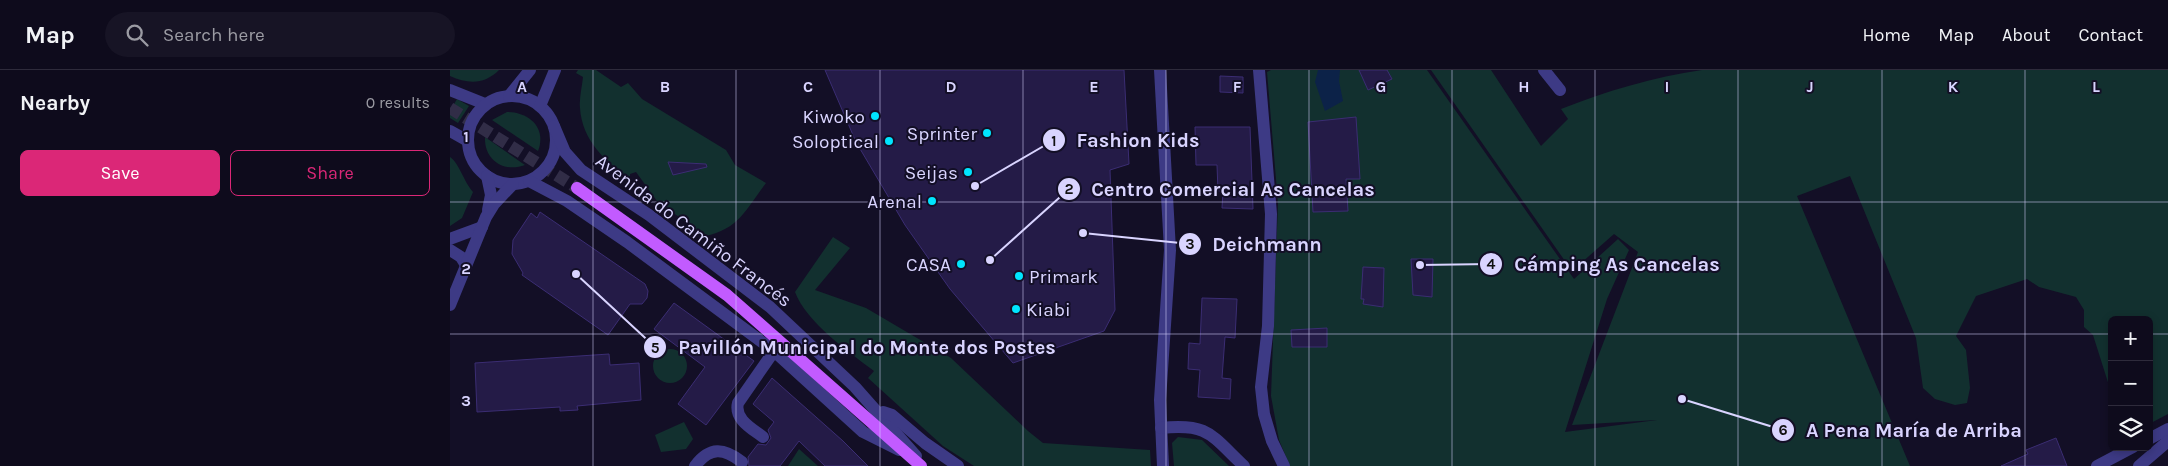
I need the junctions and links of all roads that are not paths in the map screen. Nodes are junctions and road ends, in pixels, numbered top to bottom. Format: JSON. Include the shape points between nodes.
{"nodes":[{"id":1,"x":530,"y":70,"type":"edge"},
{"id":2,"x":555,"y":70,"type":"edge"},
{"id":3,"x":1160,"y":70,"type":"edge"},
{"id":4,"x":1259,"y":70,"type":"edge"},
{"id":5,"x":1544,"y":70,"type":"edge"},
{"id":6,"x":450,"y":90,"type":"edge"},
{"id":7,"x":1560,"y":90,"type":"dead end"},
{"id":8,"x":510,"y":96,"type":"junction"},
{"id":9,"x":485,"y":104,"type":"junction"},
{"id":10,"x":540,"y":106,"type":"junction"},
{"id":11,"x":554,"y":126,"type":"junction"},
{"id":12,"x":450,"y":131,"type":"edge"},
{"id":13,"x":468,"y":141,"type":"junction"},
{"id":14,"x":487,"y":176,"type":"junction"},
{"id":15,"x":529,"y":181,"type":"junction"},
{"id":16,"x":513,"y":184,"type":"junction"},
{"id":17,"x":577,"y":188,"type":"tunnel mouth"},
{"id":18,"x":484,"y":222,"type":"junction"},
{"id":19,"x":450,"y":239,"type":"edge"},
{"id":20,"x":450,"y":250,"type":"edge"},
{"id":21,"x":450,"y":260,"type":"edge"},
{"id":22,"x":466,"y":265,"type":"junction"},
{"id":23,"x":450,"y":305,"type":"edge"},
{"id":24,"x":774,"y":351,"type":"junction"},
{"id":25,"x":878,"y":411,"type":"junction"},
{"id":26,"x":1161,"y":428,"type":"junction"},
{"id":27,"x":2168,"y":429,"type":"edge"},
{"id":28,"x":763,"y":437,"type":"dead end"},
{"id":29,"x":2153,"y":437,"type":"edge"},
{"id":30,"x":2168,"y":441,"type":"edge"},
{"id":31,"x":2125,"y":451,"type":"edge"},
{"id":32,"x":908,"y":454,"type":"junction"},
{"id":33,"x":742,"y":462,"type":"dead end"},
{"id":34,"x":695,"y":466,"type":"edge"},
{"id":35,"x":923,"y":466,"type":"edge"},
{"id":36,"x":958,"y":466,"type":"edge"},
{"id":37,"x":1164,"y":466,"type":"edge"},
{"id":38,"x":1244,"y":466,"type":"edge"},
{"id":39,"x":1284,"y":466,"type":"edge"},
{"id":40,"x":2097,"y":466,"type":"edge"},
{"id":41,"x":2139,"y":466,"type":"edge"}],
"edges":[{"from":1,"to":8,"type":"street"},
{"from":2,"to":10,"type":"street"},
{"from":3,"to":26,"type":"street","via":[[1170,250]]},
{"from":4,"to":39,"type":"street","via":[[1271,214],[1268,326],[1261,387],[1264,414]]},
{"from":5,"to":7,"type":"street"},
{"from":6,"to":9,"type":"street"},
{"from":8,"to":9,"type":"street"},
{"from":8,"to":10,"type":"street","via":[[531,100]]},
{"from":9,"to":13,"type":"street","via":[[474,117]]},
{"from":10,"to":11,"type":"street"},
{"from":11,"to":15,"type":"street","via":[[556,139],[549,164]]},
{"from":11,"to":25,"type":"street","name":"Avenida do Camiño Francés","via":[[565,152],[581,170],[649,215],[770,307]]},
{"from":12,"to":13,"type":"street"},
{"from":13,"to":14,"type":"street","via":[[470,155]]},
{"from":14,"to":16,"type":"street"},
{"from":14,"to":18,"type":"street","via":[[490,195]]},
{"from":15,"to":16,"type":"street"},
{"from":15,"to":24,"type":"street","name":"Avenida do Camiño Francés","via":[[567,201],[627,242]]},
{"from":16,"to":18,"type":"street","via":[[494,204]]},
{"from":17,"to":32,"type":"main road","name":"Avenida do Camiño Francés","via":[[727,295]]},
{"from":18,"to":19,"type":"street"},
{"from":18,"to":22,"type":"street"},
{"from":20,"to":22,"type":"street"},
{"from":21,"to":22,"type":"street"},
{"from":22,"to":23,"type":"street"},
{"from":24,"to":28,"type":"street","via":[[736,410],[739,417]]},
{"from":24,"to":32,"type":"street","name":"Avenida do Camiño Francés","via":[[863,432]]},
{"from":25,"to":35,"type":"street","name":"Avenida do Camiño Francés"},
{"from":25,"to":36,"type":"street","via":[[892,415]]},
{"from":26,"to":37,"type":"street"},
{"from":26,"to":38,"type":"street","via":[[1200,428]]},
{"from":27,"to":29,"type":"street"},
{"from":30,"to":41,"type":"street"},
{"from":31,"to":40,"type":"street"},
{"from":32,"to":35,"type":"main road","name":"Avenida do Camiño Francés"},
{"from":33,"to":34,"type":"street","via":[[729,452],[717,451],[701,458]]}]}
